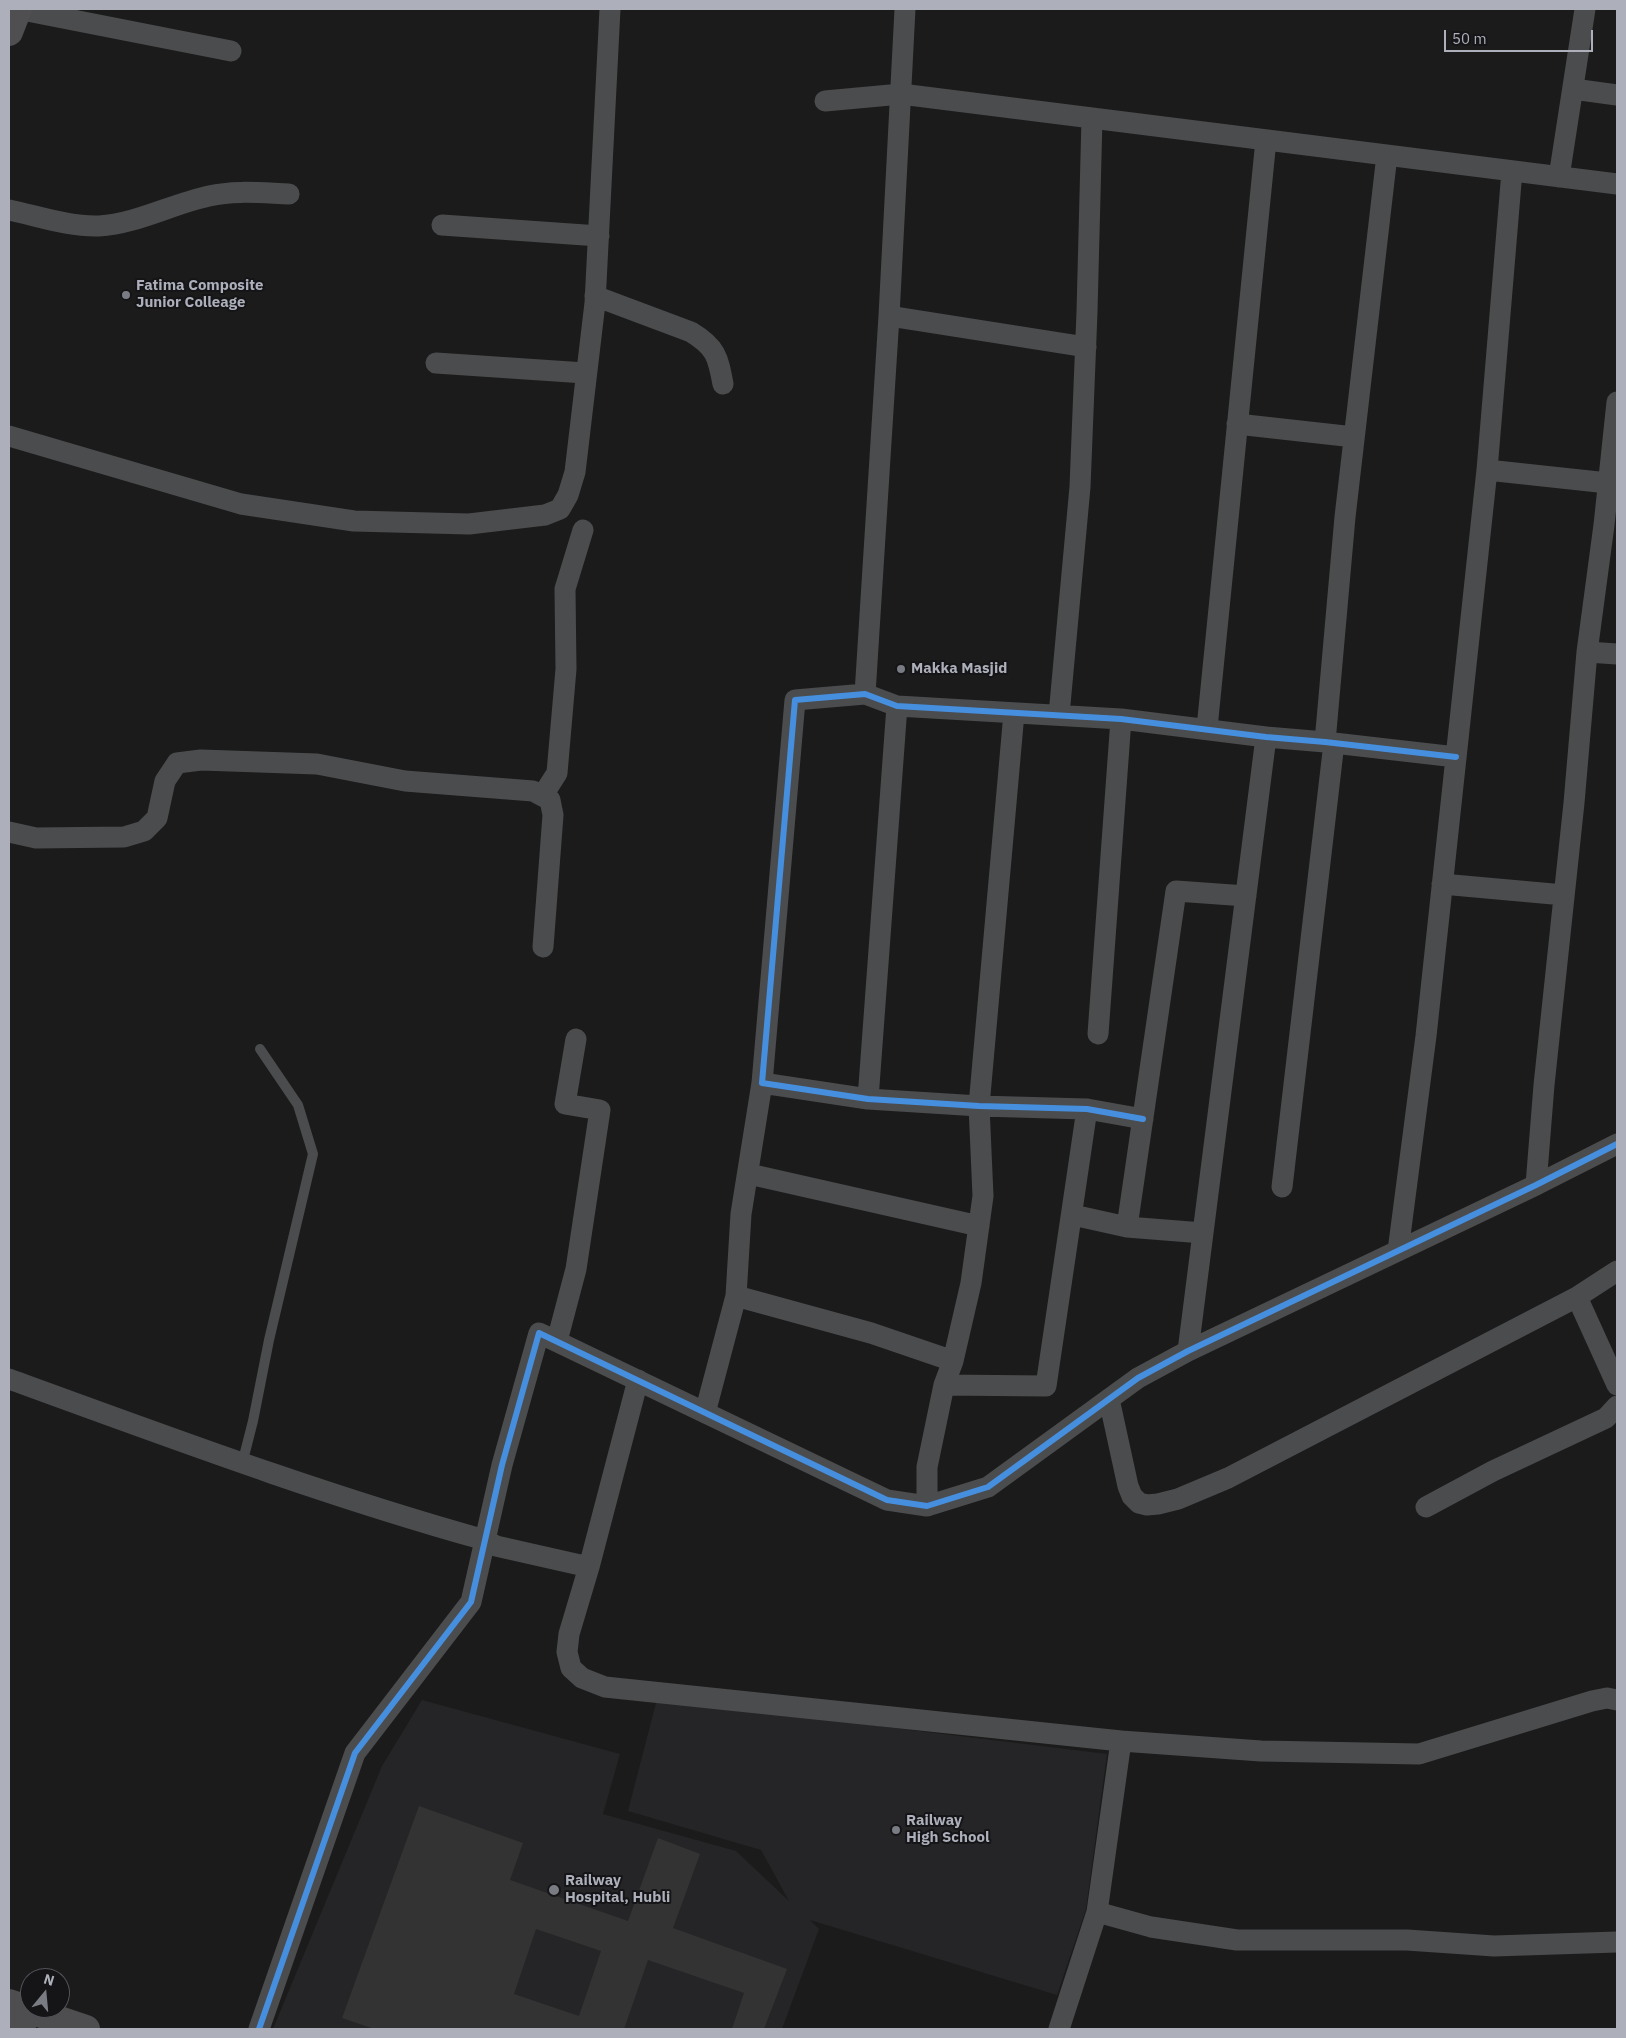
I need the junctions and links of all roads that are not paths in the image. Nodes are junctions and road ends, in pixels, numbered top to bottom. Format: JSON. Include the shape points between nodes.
{"nodes":[{"id":1,"x":17,"y":9,"type":"edge"},
{"id":2,"x":610,"y":9,"type":"edge"},
{"id":3,"x":905,"y":9,"type":"edge"},
{"id":4,"x":1584,"y":9,"type":"edge"},
{"id":5,"x":9,"y":32,"type":"edge"},
{"id":6,"x":231,"y":51,"type":"dead end"},
{"id":7,"x":1573,"y":89,"type":"junction"},
{"id":8,"x":901,"y":94,"type":"junction"},
{"id":9,"x":1617,"y":95,"type":"edge"},
{"id":10,"x":825,"y":101,"type":"dead end"},
{"id":11,"x":1092,"y":118,"type":"junction"},
{"id":12,"x":1266,"y":140,"type":"junction"},
{"id":13,"x":1387,"y":156,"type":"junction"},
{"id":14,"x":1512,"y":171,"type":"junction"},
{"id":15,"x":1559,"y":177,"type":"junction"},
{"id":16,"x":1617,"y":184,"type":"edge"},
{"id":17,"x":289,"y":194,"type":"dead end"},
{"id":18,"x":9,"y":210,"type":"edge"},
{"id":19,"x":442,"y":225,"type":"dead end"},
{"id":20,"x":598,"y":236,"type":"junction"},
{"id":21,"x":595,"y":296,"type":"junction"},
{"id":22,"x":889,"y":316,"type":"junction"},
{"id":23,"x":1086,"y":347,"type":"junction"},
{"id":24,"x":436,"y":363,"type":"dead end"},
{"id":25,"x":586,"y":374,"type":"junction"},
{"id":26,"x":723,"y":384,"type":"dead end"},
{"id":27,"x":1617,"y":402,"type":"edge"},
{"id":28,"x":1237,"y":424,"type":"junction"},
{"id":29,"x":9,"y":436,"type":"edge"},
{"id":30,"x":1354,"y":437,"type":"junction"},
{"id":31,"x":1487,"y":470,"type":"junction"},
{"id":32,"x":1608,"y":483,"type":"junction"},
{"id":33,"x":583,"y":530,"type":"dead end"},
{"id":34,"x":1586,"y":652,"type":"junction"},
{"id":35,"x":1617,"y":654,"type":"edge"},
{"id":36,"x":865,"y":694,"type":"junction"},
{"id":37,"x":897,"y":706,"type":"junction"},
{"id":38,"x":1014,"y":713,"type":"junction"},
{"id":39,"x":1059,"y":715,"type":"junction"},
{"id":40,"x":1121,"y":719,"type":"junction"},
{"id":41,"x":1206,"y":728,"type":"junction"},
{"id":42,"x":1266,"y":737,"type":"junction"},
{"id":43,"x":1330,"y":742,"type":"junction"},
{"id":44,"x":1456,"y":757,"type":"junction"},
{"id":45,"x":543,"y":795,"type":"junction"},
{"id":46,"x":9,"y":832,"type":"edge"},
{"id":47,"x":1442,"y":884,"type":"junction"},
{"id":48,"x":1564,"y":894,"type":"junction"},
{"id":49,"x":1246,"y":896,"type":"junction"},
{"id":50,"x":543,"y":947,"type":"dead end"},
{"id":51,"x":1098,"y":1034,"type":"dead end"},
{"id":52,"x":576,"y":1039,"type":"dead end"},
{"id":53,"x":260,"y":1049,"type":"dead end"},
{"id":54,"x":762,"y":1083,"type":"junction"},
{"id":55,"x":868,"y":1099,"type":"junction"},
{"id":56,"x":979,"y":1106,"type":"junction"},
{"id":57,"x":1087,"y":1109,"type":"junction"},
{"id":58,"x":1143,"y":1119,"type":"junction"},
{"id":59,"x":1617,"y":1144,"type":"edge"},
{"id":60,"x":749,"y":1174,"type":"junction"},
{"id":61,"x":1536,"y":1185,"type":"junction"},
{"id":62,"x":1282,"y":1187,"type":"dead end"},
{"id":63,"x":1072,"y":1215,"type":"junction"},
{"id":64,"x":979,"y":1226,"type":"junction"},
{"id":65,"x":1128,"y":1227,"type":"junction"},
{"id":66,"x":1204,"y":1233,"type":"junction"},
{"id":67,"x":1398,"y":1251,"type":"junction"},
{"id":68,"x":1617,"y":1271,"type":"edge"},
{"id":69,"x":736,"y":1296,"type":"junction"},
{"id":70,"x":1577,"y":1297,"type":"junction"},
{"id":71,"x":557,"y":1341,"type":"junction"},
{"id":72,"x":1188,"y":1351,"type":"junction"},
{"id":73,"x":953,"y":1361,"type":"junction"},
{"id":74,"x":9,"y":1379,"type":"edge"},
{"id":75,"x":638,"y":1380,"type":"junction"},
{"id":76,"x":944,"y":1385,"type":"junction"},
{"id":77,"x":1617,"y":1385,"type":"edge"},
{"id":78,"x":1109,"y":1399,"type":"junction"},
{"id":79,"x":1617,"y":1406,"type":"edge"},
{"id":80,"x":705,"y":1413,"type":"junction"},
{"id":81,"x":242,"y":1464,"type":"junction"},
{"id":82,"x":927,"y":1506,"type":"junction"},
{"id":83,"x":1426,"y":1507,"type":"dead end"},
{"id":84,"x":485,"y":1540,"type":"junction"},
{"id":85,"x":589,"y":1567,"type":"junction"},
{"id":86,"x":1617,"y":1700,"type":"edge"},
{"id":87,"x":1121,"y":1741,"type":"junction"},
{"id":88,"x":1097,"y":1912,"type":"junction"},
{"id":89,"x":1617,"y":1942,"type":"edge"},
{"id":90,"x":9,"y":2003,"type":"edge"},
{"id":91,"x":9,"y":2025,"type":"edge"},
{"id":92,"x":22,"y":2029,"type":"edge"},
{"id":93,"x":86,"y":2029,"type":"edge"},
{"id":94,"x":259,"y":2029,"type":"edge"},
{"id":95,"x":1059,"y":2029,"type":"edge"}],
"edges":[{"from":1,"to":5,"type":"main road"},
{"from":1,"to":6,"type":"street"},
{"from":2,"to":20,"type":"street"},
{"from":3,"to":8,"type":"street"},
{"from":4,"to":7,"type":"street"},
{"from":7,"to":9,"type":"street"},
{"from":7,"to":15,"type":"street"},
{"from":8,"to":10,"type":"street"},
{"from":8,"to":11,"type":"street"},
{"from":8,"to":22,"type":"street"},
{"from":11,"to":12,"type":"street"},
{"from":11,"to":23,"type":"street"},
{"from":12,"to":13,"type":"street"},
{"from":12,"to":28,"type":"street"},
{"from":13,"to":14,"type":"street"},
{"from":13,"to":30,"type":"street"},
{"from":14,"to":15,"type":"street"},
{"from":14,"to":31,"type":"street"},
{"from":15,"to":16,"type":"street"},
{"from":17,"to":18,"type":"street","via":[[246,192],[210,196],[119,223],[98,226],[72,224]]},
{"from":19,"to":20,"type":"street"},
{"from":20,"to":21,"type":"street"},
{"from":21,"to":25,"type":"street"},
{"from":21,"to":26,"type":"street","via":[[702,339],[718,358]]},
{"from":22,"to":23,"type":"street"},
{"from":22,"to":36,"type":"street"},
{"from":23,"to":39,"type":"street","via":[[1080,487]]},
{"from":24,"to":25,"type":"street"},
{"from":25,"to":29,"type":"street","via":[[575,472],[560,509],[545,515],[478,522],[354,521],[241,504]]},
{"from":27,"to":32,"type":"street"},
{"from":28,"to":30,"type":"street"},
{"from":28,"to":41,"type":"street"},
{"from":30,"to":43,"type":"street"},
{"from":31,"to":32,"type":"street"},
{"from":31,"to":44,"type":"street"},
{"from":32,"to":34,"type":"street"},
{"from":33,"to":45,"type":"street","via":[[565,589],[566,669],[557,773]]},
{"from":34,"to":35,"type":"street"},
{"from":34,"to":48,"type":"street"},
{"from":36,"to":37,"type":"street"},
{"from":36,"to":54,"type":"street","via":[[795,700]]},
{"from":37,"to":38,"type":"street"},
{"from":37,"to":55,"type":"street"},
{"from":38,"to":39,"type":"street"},
{"from":38,"to":56,"type":"street"},
{"from":39,"to":40,"type":"street"},
{"from":40,"to":41,"type":"street"},
{"from":40,"to":51,"type":"street"},
{"from":41,"to":42,"type":"street"},
{"from":42,"to":43,"type":"street"},
{"from":42,"to":49,"type":"street"},
{"from":43,"to":44,"type":"street"},
{"from":43,"to":62,"type":"street"},
{"from":44,"to":47,"type":"street"},
{"from":45,"to":46,"type":"street","via":[[533,791],[405,781],[317,764],[201,760],[177,763],[165,781],[156,818],[144,831],[124,837],[36,838]]},
{"from":45,"to":50,"type":"street","via":[[550,800],[552,815]]},
{"from":47,"to":48,"type":"street"},
{"from":47,"to":67,"type":"street"},
{"from":48,"to":61,"type":"street"},
{"from":49,"to":58,"type":"street","via":[[1176,891]]},
{"from":49,"to":66,"type":"street"},
{"from":52,"to":71,"type":"street","via":[[565,1104],[600,1110],[576,1268]]},
{"from":53,"to":81,"type":"lane","via":[[298,1105],[313,1154]]},
{"from":54,"to":55,"type":"street"},
{"from":54,"to":60,"type":"street"},
{"from":55,"to":56,"type":"street"},
{"from":56,"to":57,"type":"street"},
{"from":56,"to":64,"type":"street","via":[[983,1196]]},
{"from":57,"to":58,"type":"street"},
{"from":57,"to":63,"type":"street"},
{"from":58,"to":65,"type":"street"},
{"from":59,"to":61,"type":"street"},
{"from":60,"to":64,"type":"street"},
{"from":60,"to":69,"type":"street","via":[[741,1214]]},
{"from":61,"to":67,"type":"street"},
{"from":63,"to":65,"type":"street"},
{"from":63,"to":76,"type":"street","via":[[1046,1386]]},
{"from":64,"to":73,"type":"street","via":[[972,1283]]},
{"from":65,"to":66,"type":"street"},
{"from":66,"to":72,"type":"street"},
{"from":67,"to":72,"type":"street"},
{"from":68,"to":70,"type":"street"},
{"from":69,"to":73,"type":"street","via":[[871,1333]]},
{"from":69,"to":80,"type":"street"},
{"from":70,"to":77,"type":"street"},
{"from":70,"to":78,"type":"street","via":[[1228,1478],[1158,1504],[1139,1503],[1132,1496]]},
{"from":71,"to":75,"type":"street"},
{"from":71,"to":84,"type":"street","via":[[539,1332]]},
{"from":72,"to":78,"type":"street","via":[[1138,1378]]},
{"from":73,"to":76,"type":"street"},
{"from":74,"to":81,"type":"street"},
{"from":75,"to":80,"type":"street"},
{"from":75,"to":85,"type":"street"},
{"from":76,"to":82,"type":"street","via":[[927,1467]]},
{"from":78,"to":82,"type":"street","via":[[988,1487]]},
{"from":79,"to":83,"type":"street","via":[[1606,1418],[1493,1471]]},
{"from":80,"to":82,"type":"street","via":[[887,1500]]},
{"from":81,"to":84,"type":"street","via":[[392,1514]]},
{"from":84,"to":85,"type":"street","via":[[496,1546]]},
{"from":84,"to":94,"type":"street","via":[[471,1602],[355,1753]]},
{"from":85,"to":87,"type":"street","via":[[569,1634],[567,1652],[571,1668],[576,1673],[605,1687]]},
{"from":86,"to":87,"type":"street","via":[[1592,1701],[1419,1754],[1260,1751]]},
{"from":87,"to":88,"type":"street"},
{"from":88,"to":89,"type":"street","via":[[1151,1926],[1237,1940],[1407,1940],[1494,1946]]},
{"from":88,"to":95,"type":"street"},
{"from":90,"to":93,"type":"highway"},
{"from":91,"to":92,"type":"highway"}]}
